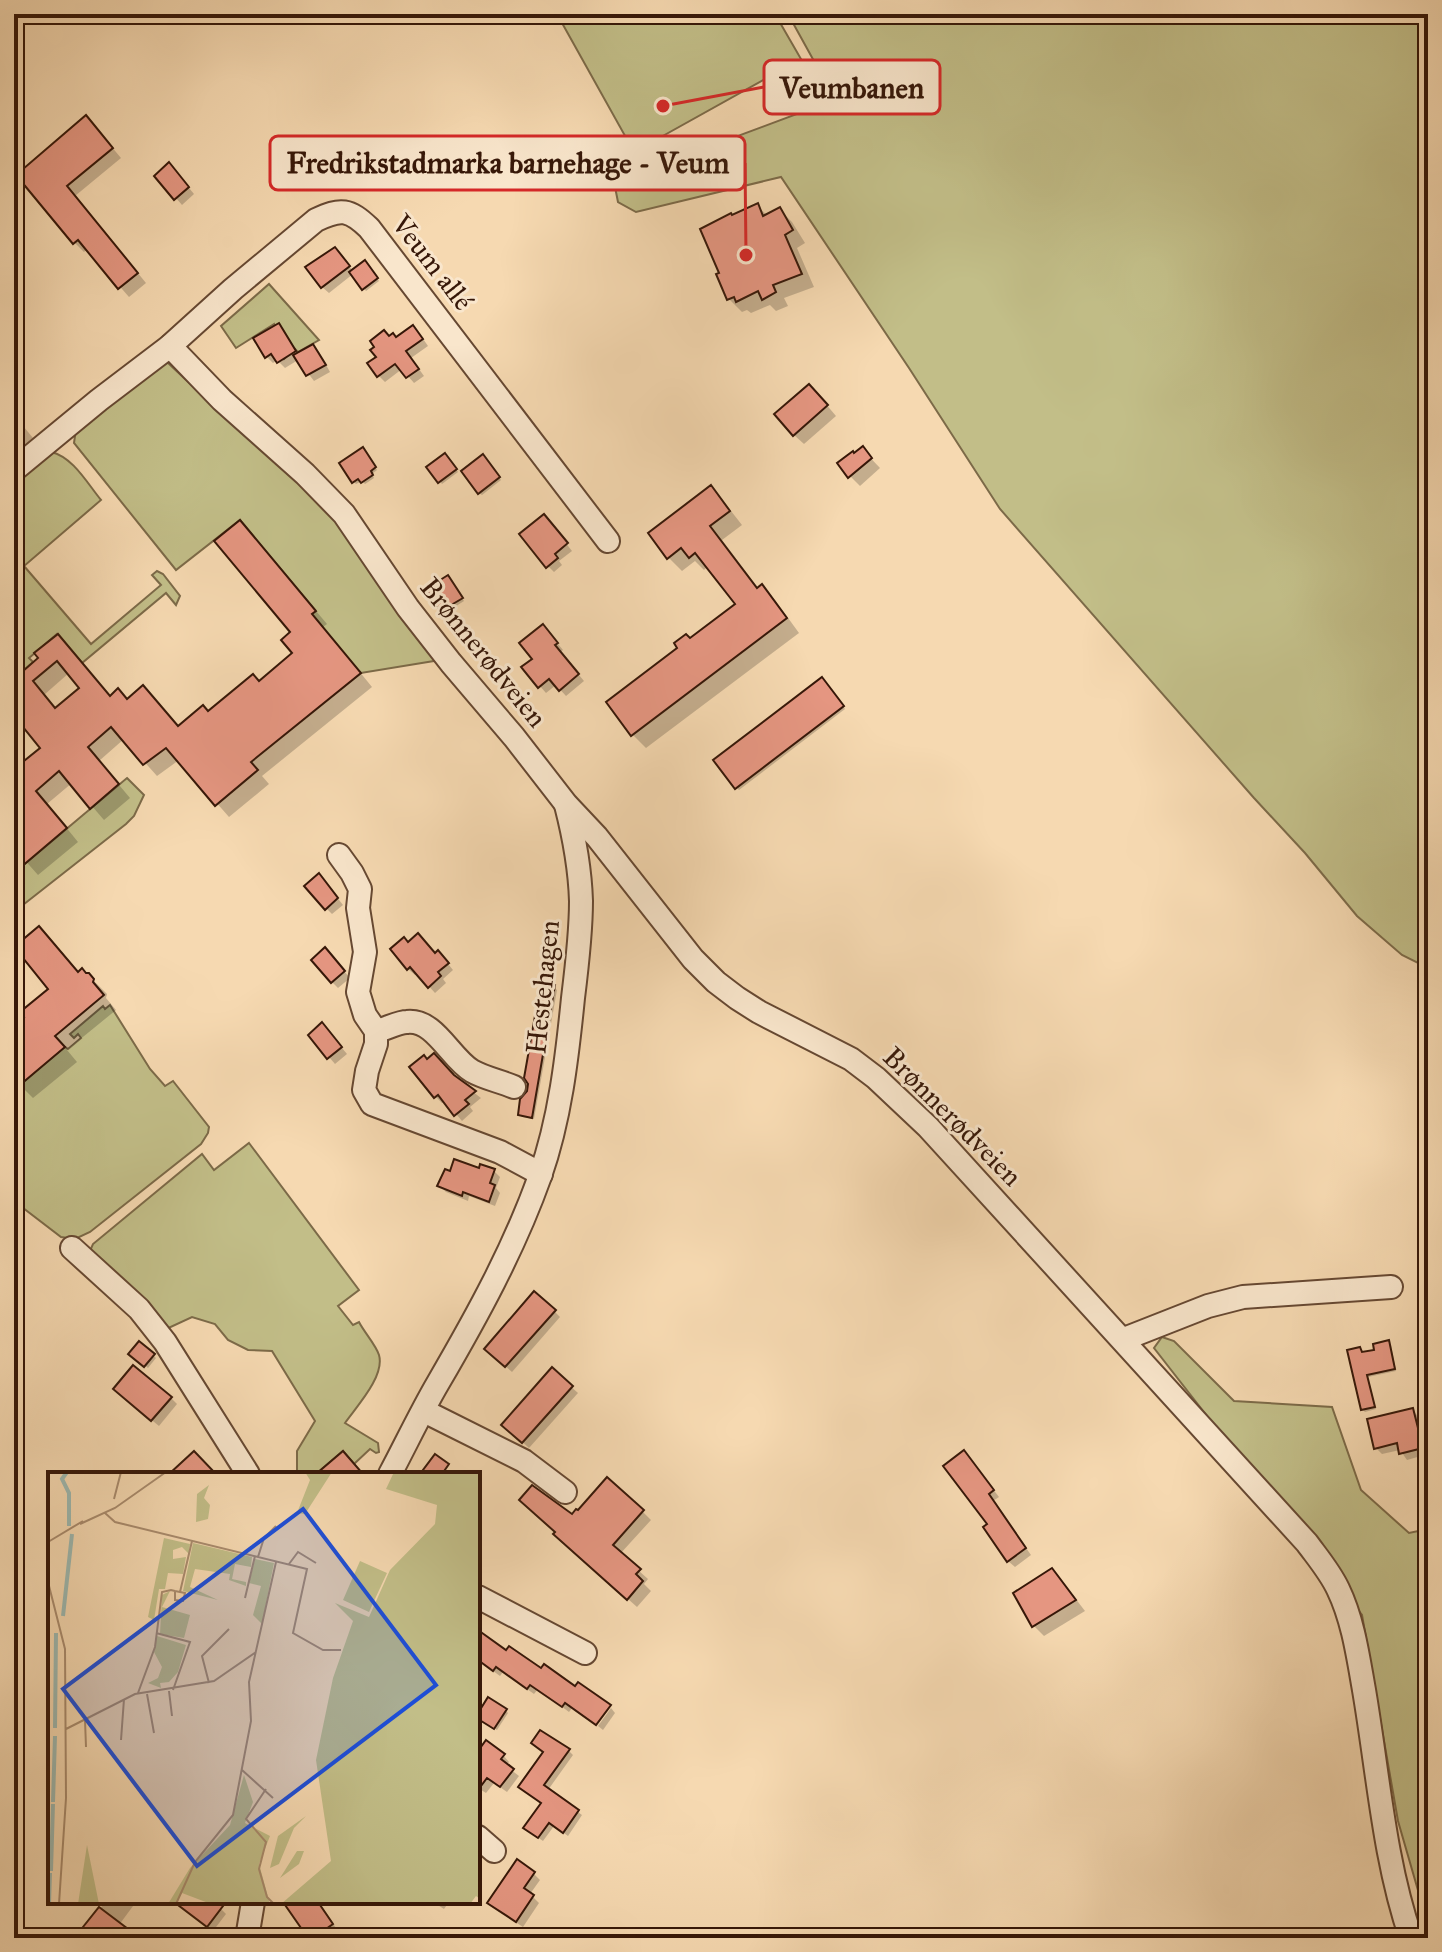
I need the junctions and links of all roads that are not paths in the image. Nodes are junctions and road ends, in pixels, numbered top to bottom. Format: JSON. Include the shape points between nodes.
{"nodes":[{"id":1,"x":170,"y":346,"type":"junction"},
{"id":2,"x":14,"y":470,"type":"edge"},
{"id":3,"x":608,"y":541,"type":"dead end"},
{"id":4,"x":566,"y":804,"type":"junction"},
{"id":5,"x":339,"y":855,"type":"dead end"},
{"id":6,"x":376,"y":1031,"type":"junction"},
{"id":7,"x":514,"y":1087,"type":"dead end"},
{"id":8,"x":541,"y":1174,"type":"junction"},
{"id":9,"x":72,"y":1248,"type":"dead end"},
{"id":10,"x":1391,"y":1287,"type":"dead end"},
{"id":11,"x":1124,"y":1339,"type":"junction"},
{"id":12,"x":424,"y":1411,"type":"junction"},
{"id":13,"x":247,"y":1472,"type":"edge"},
{"id":14,"x":391,"y":1472,"type":"edge"},
{"id":15,"x":565,"y":1492,"type":"dead end"},
{"id":16,"x":480,"y":1598,"type":"edge"},
{"id":17,"x":585,"y":1653,"type":"dead end"},
{"id":18,"x":253,"y":1904,"type":"edge"},
{"id":19,"x":247,"y":1938,"type":"edge"},
{"id":20,"x":1411,"y":1938,"type":"edge"}],
"edges":[{"from":1,"to":2,"type":"street","name":"Veum allé"},
{"from":1,"to":3,"type":"street","name":"Veum allé","via":[[316,220],[332,212],[356,215]]},
{"from":1,"to":4,"type":"street","name":"Brønnerødveien","via":[[344,514],[408,608]]},
{"from":4,"to":8,"type":"street","name":"Hestehagen","via":[[581,901],[578,950],[560,1095]]},
{"from":4,"to":11,"type":"street","name":"Brønnerødveien","via":[[716,982],[876,1078]]},
{"from":5,"to":6,"type":"street","via":[[360,889],[365,952],[358,992]]},
{"from":6,"to":7,"type":"street","name":"Hestehagen","via":[[406,1021],[423,1024],[471,1070]]},
{"from":6,"to":8,"type":"street","via":[[364,1090],[372,1104],[500,1152]]},
{"from":8,"to":12,"type":"street","name":"Hestehagen","via":[[512,1247]]},
{"from":9,"to":13,"type":"street","via":[[139,1309],[165,1342]]},
{"from":10,"to":11,"type":"street","via":[[1243,1297]]},
{"from":11,"to":20,"type":"street","name":"Brønnerødveien","via":[[1307,1543],[1337,1587],[1356,1647],[1392,1866]]},
{"from":12,"to":14,"type":"street","name":"Hestehagen"},
{"from":12,"to":15,"type":"street","via":[[524,1461]]},
{"from":16,"to":17,"type":"street"},
{"from":18,"to":19,"type":"street"}]}
